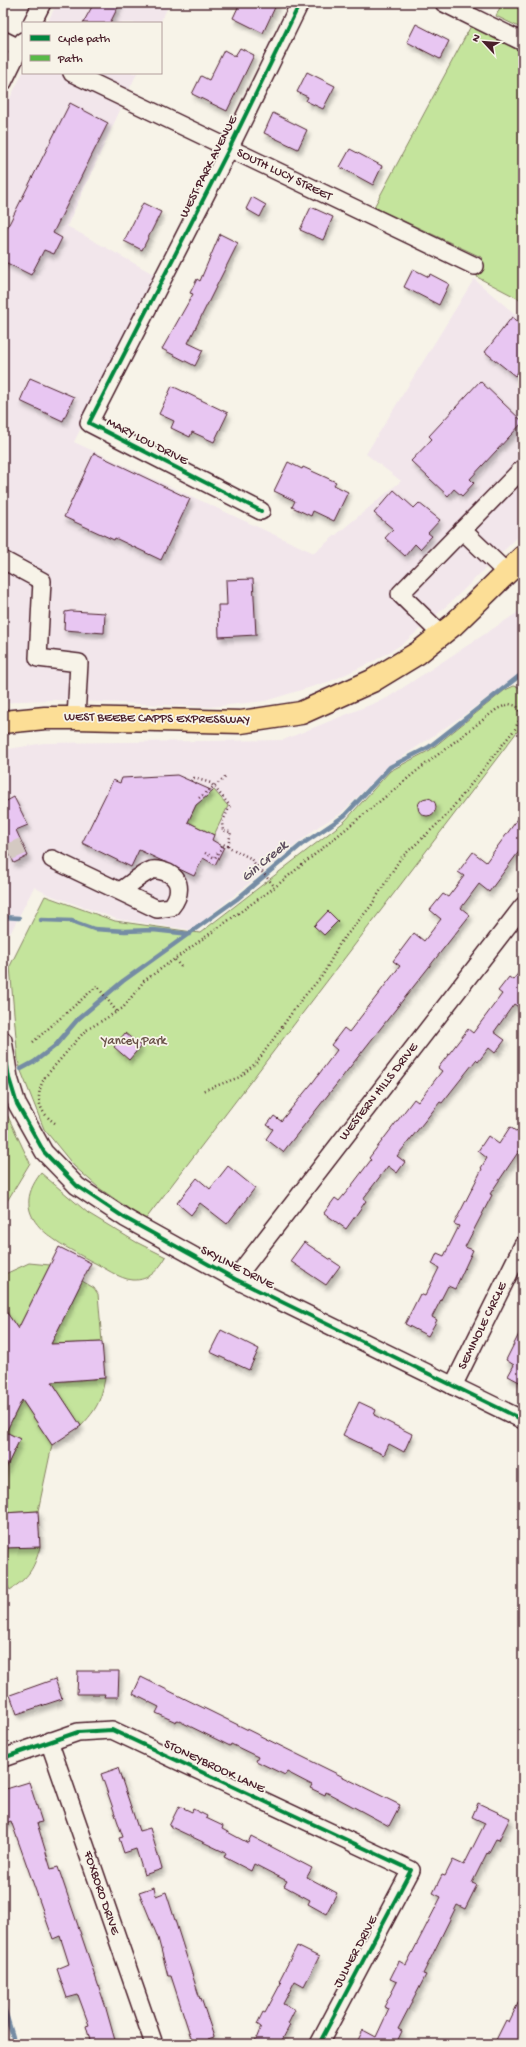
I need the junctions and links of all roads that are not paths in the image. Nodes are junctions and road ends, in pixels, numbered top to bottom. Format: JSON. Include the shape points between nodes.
{"nodes":[{"id":1,"x":42,"y":3,"type":"edge"},
{"id":2,"x":300,"y":3,"type":"edge"},
{"id":3,"x":444,"y":3,"type":"edge"},
{"id":4,"x":32,"y":22,"type":"edge"},
{"id":5,"x":3,"y":40,"type":"edge"},
{"id":6,"x":523,"y":42,"type":"edge"},
{"id":7,"x":22,"y":46,"type":"edge"},
{"id":8,"x":74,"y":74,"type":"edge"},
{"id":9,"x":3,"y":82,"type":"edge"},
{"id":10,"x":229,"y":149,"type":"junction"},
{"id":11,"x":476,"y":266,"type":"dead end"},
{"id":12,"x":134,"y":338,"type":"joint"},
{"id":13,"x":523,"y":468,"type":"edge"},
{"id":14,"x":261,"y":511,"type":"dead end"},
{"id":15,"x":462,"y":530,"type":"junction"},
{"id":16,"x":523,"y":557,"type":"edge"},
{"id":17,"x":3,"y":560,"type":"edge"},
{"id":18,"x":507,"y":572,"type":"junction"},
{"id":19,"x":442,"y":635,"type":"junction"},
{"id":20,"x":76,"y":718,"type":"junction"},
{"id":21,"x":3,"y":722,"type":"edge"},
{"id":22,"x":52,"y":859,"type":"dead end"},
{"id":23,"x":120,"y":891,"type":"dead end"},
{"id":24,"x":523,"y":906,"type":"edge"},
{"id":25,"x":3,"y":1040,"type":"edge"},
{"id":26,"x":523,"y":1245,"type":"edge"},
{"id":27,"x":235,"y":1278,"type":"junction"},
{"id":28,"x":453,"y":1386,"type":"junction"},
{"id":29,"x":523,"y":1420,"type":"edge"},
{"id":30,"x":49,"y":1741,"type":"junction"},
{"id":31,"x":3,"y":1758,"type":"edge"},
{"id":32,"x":411,"y":1870,"type":"joint"},
{"id":33,"x":154,"y":2044,"type":"edge"},
{"id":34,"x":319,"y":2044,"type":"edge"}],
"edges":[{"from":1,"to":4,"type":"street"},
{"from":2,"to":10,"type":"street","name":"WEST PARK AVENUE"},
{"from":3,"to":6,"type":"street"},
{"from":5,"to":7,"type":"street"},
{"from":7,"to":9,"type":"street"},
{"from":8,"to":10,"type":"street","name":"SOUTH LUCY STREET"},
{"from":10,"to":11,"type":"street","name":"SOUTH LUCY STREET"},
{"from":10,"to":12,"type":"street","name":"WEST PARK AVENUE"},
{"from":12,"to":14,"type":"street","name":"MARY LOU DRIVE","via":[[89,423]]},
{"from":13,"to":15,"type":"street"},
{"from":15,"to":18,"type":"street"},
{"from":15,"to":19,"type":"street","via":[[400,594]]},
{"from":16,"to":18,"type":"main road","name":"WEST BEEBE CAPPS EXPRESSWAY"},
{"from":17,"to":20,"type":"street","via":[[42,581],[38,658],[79,663]]},
{"from":18,"to":19,"type":"main road","name":"WEST BEEBE CAPPS EXPRESSWAY"},
{"from":19,"to":20,"type":"main road","name":"WEST BEEBE CAPPS EXPRESSWAY","via":[[395,669],[301,714],[241,722]]},
{"from":20,"to":21,"type":"main road","name":"WEST BEEBE CAPPS EXPRESSWAY"},
{"from":22,"to":23,"type":"street"},
{"from":24,"to":27,"type":"street","name":"WESTERN HILLS DRIVE"},
{"from":25,"to":27,"type":"street","name":"SKYLINE DRIVE","via":[[9,1078],[17,1104],[44,1152],[58,1167],[77,1186],[125,1218]]},
{"from":26,"to":28,"type":"street","name":"SEMINOLE CIRCLE"},
{"from":27,"to":28,"type":"street","name":"SKYLINE DRIVE"},
{"from":28,"to":29,"type":"street","name":"SKYLINE DRIVE"},
{"from":30,"to":31,"type":"street","name":"STONEYBROOK LANE"},
{"from":30,"to":32,"type":"street","name":"STONEYBROOK LANE","via":[[78,1732],[112,1730]]},
{"from":30,"to":33,"type":"street","name":"FOXBORO DRIVE"},
{"from":32,"to":34,"type":"street","name":"JULNER DRIVE"}]}
